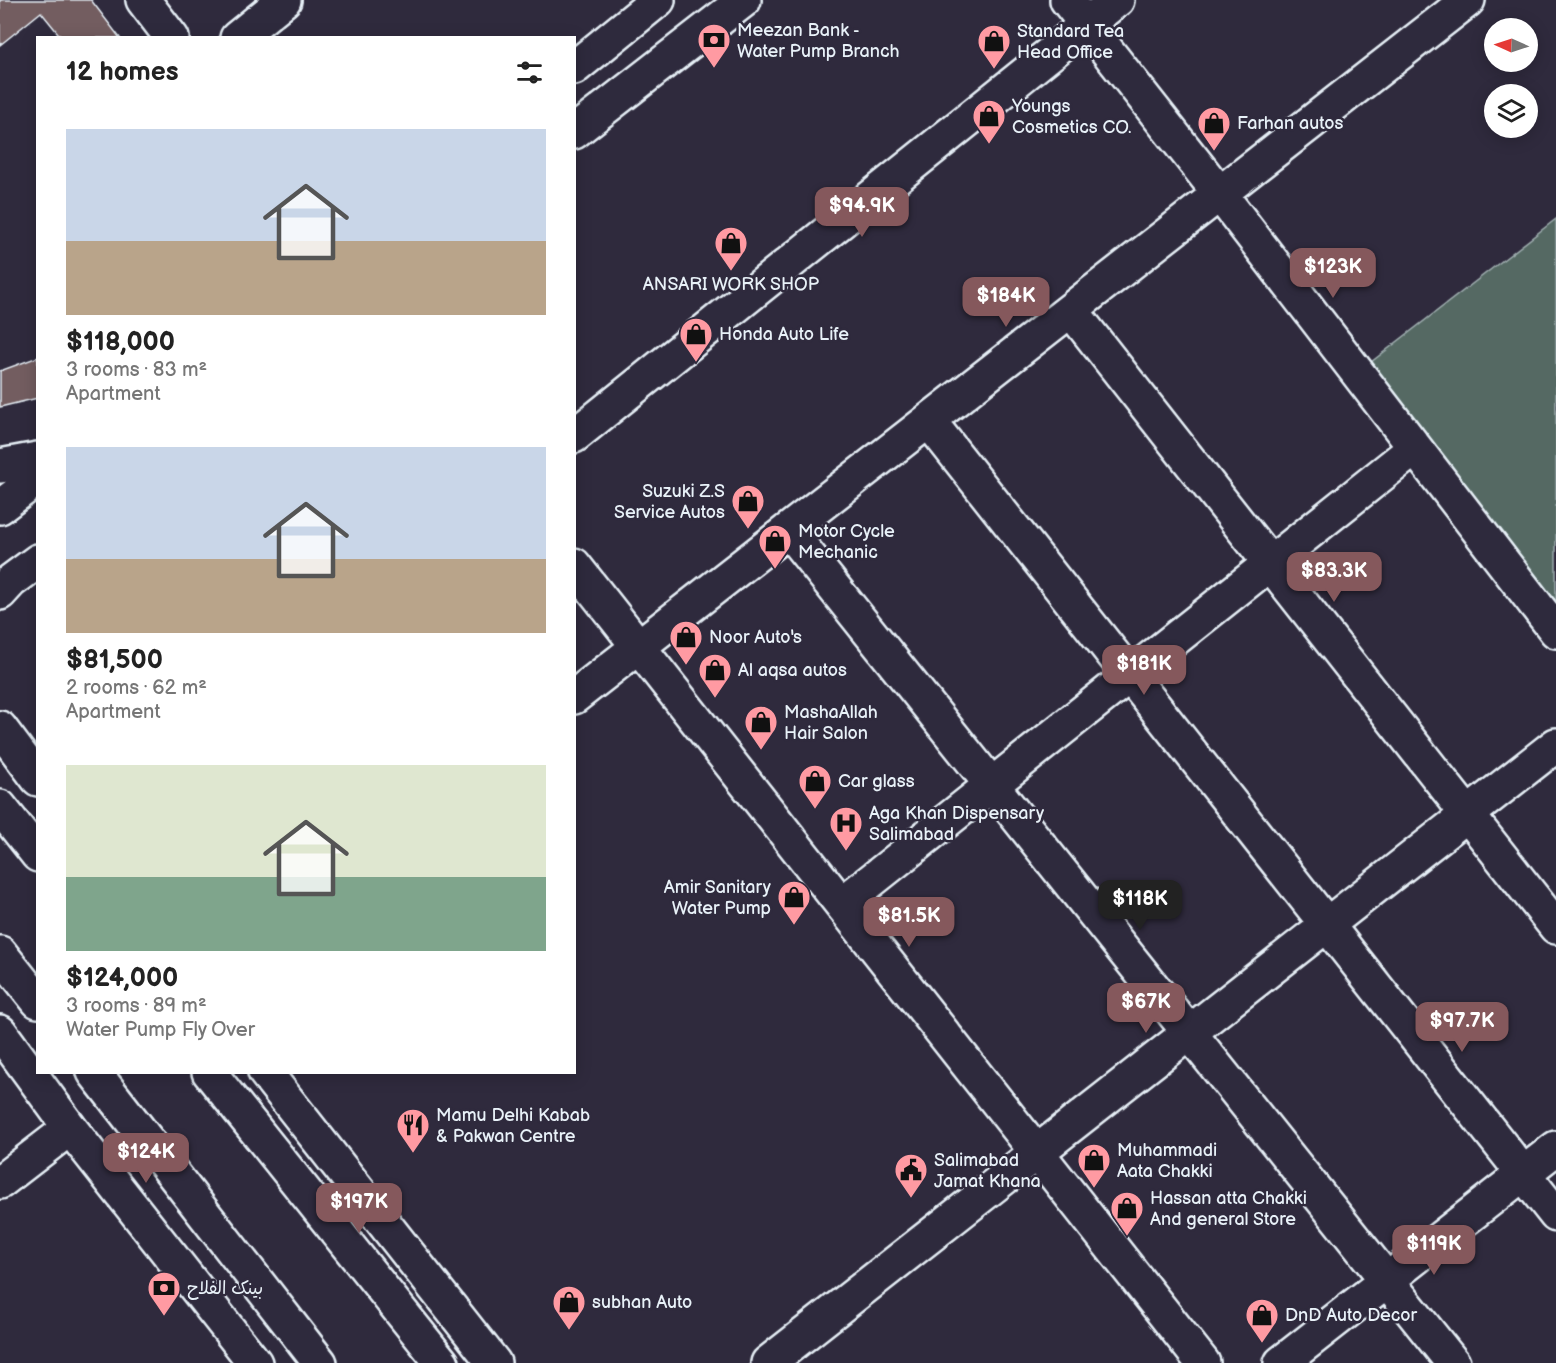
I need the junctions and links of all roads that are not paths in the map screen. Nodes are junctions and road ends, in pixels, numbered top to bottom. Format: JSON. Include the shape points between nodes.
{"nodes":[{"id":1,"x":143,"y":0,"type":"edge"},
{"id":2,"x":284,"y":0,"type":"edge"},
{"id":3,"x":658,"y":0,"type":"edge"},
{"id":4,"x":744,"y":0,"type":"edge"},
{"id":5,"x":1117,"y":0,"type":"edge"},
{"id":6,"x":1468,"y":0,"type":"edge"},
{"id":7,"x":1077,"y":12,"type":"edge"},
{"id":8,"x":170,"y":36,"type":"edge"},
{"id":9,"x":239,"y":36,"type":"edge"},
{"id":10,"x":576,"y":66,"type":"edge"},
{"id":11,"x":576,"y":130,"type":"edge"},
{"id":12,"x":1220,"y":194,"type":"junction"},
{"id":13,"x":1071,"y":310,"type":"junction"},
{"id":14,"x":928,"y":421,"type":"junction"},
{"id":15,"x":576,"y":434,"type":"edge"},
{"id":16,"x":1415,"y":448,"type":"junction"},
{"id":17,"x":36,"y":459,"type":"edge"},
{"id":18,"x":0,"y":466,"type":"edge"},
{"id":19,"x":36,"y":480,"type":"edge"},
{"id":20,"x":0,"y":507,"type":"edge"},
{"id":21,"x":788,"y":530,"type":"junction"},
{"id":22,"x":36,"y":562,"type":"edge"},
{"id":23,"x":1270,"y":563,"type":"junction"},
{"id":24,"x":576,"y":568,"type":"edge"},
{"id":25,"x":0,"y":593,"type":"edge"},
{"id":26,"x":1556,"y":631,"type":"edge"},
{"id":27,"x":639,"y":647,"type":"junction"},
{"id":28,"x":1130,"y":675,"type":"junction"},
{"id":29,"x":576,"y":695,"type":"edge"},
{"id":30,"x":0,"y":728,"type":"edge"},
{"id":31,"x":1556,"y":745,"type":"edge"},
{"id":32,"x":36,"y":776,"type":"edge"},
{"id":33,"x":991,"y":785,"type":"junction"},
{"id":34,"x":0,"y":807,"type":"edge"},
{"id":35,"x":1468,"y":814,"type":"junction"},
{"id":36,"x":36,"y":852,"type":"edge"},
{"id":37,"x":842,"y":904,"type":"junction"},
{"id":38,"x":1328,"y":924,"type":"junction"},
{"id":39,"x":1556,"y":927,"type":"edge"},
{"id":40,"x":0,"y":953,"type":"edge"},
{"id":41,"x":36,"y":998,"type":"edge"},
{"id":42,"x":0,"y":1032,"type":"edge"},
{"id":43,"x":1189,"y":1033,"type":"junction"},
{"id":44,"x":96,"y":1074,"type":"edge"},
{"id":45,"x":211,"y":1074,"type":"edge"},
{"id":46,"x":267,"y":1074,"type":"edge"},
{"id":47,"x":70,"y":1128,"type":"junction"},
{"id":48,"x":1556,"y":1148,"type":"edge"},
{"id":49,"x":1037,"y":1152,"type":"junction"},
{"id":50,"x":1524,"y":1174,"type":"junction"},
{"id":51,"x":0,"y":1182,"type":"edge"},
{"id":52,"x":1556,"y":1215,"type":"edge"},
{"id":53,"x":1387,"y":1280,"type":"junction"},
{"id":54,"x":255,"y":1363,"type":"edge"},
{"id":55,"x":320,"y":1363,"type":"edge"},
{"id":56,"x":442,"y":1363,"type":"edge"},
{"id":57,"x":494,"y":1363,"type":"edge"},
{"id":58,"x":768,"y":1363,"type":"edge"},
{"id":59,"x":1203,"y":1363,"type":"edge"},
{"id":60,"x":1281,"y":1363,"type":"edge"},
{"id":61,"x":1453,"y":1363,"type":"edge"}],
"edges":[{"from":1,"to":8,"type":"main road"},
{"from":2,"to":9,"type":"main road"},
{"from":3,"to":10,"type":"main road"},
{"from":4,"to":11,"type":"main road"},
{"from":5,"to":7,"type":"main road"},
{"from":6,"to":12,"type":"main road"},
{"from":7,"to":12,"type":"main road"},
{"from":7,"to":15,"type":"main road"},
{"from":12,"to":13,"type":"main road"},
{"from":12,"to":16,"type":"main road"},
{"from":13,"to":14,"type":"main road"},
{"from":13,"to":23,"type":"main road"},
{"from":14,"to":21,"type":"main road"},
{"from":14,"to":28,"type":"main road"},
{"from":16,"to":23,"type":"main road"},
{"from":16,"to":26,"type":"main road"},
{"from":17,"to":18,"type":"main road"},
{"from":19,"to":20,"type":"main road"},
{"from":21,"to":27,"type":"main road"},
{"from":21,"to":33,"type":"main road"},
{"from":22,"to":25,"type":"main road"},
{"from":23,"to":28,"type":"main road"},
{"from":23,"to":35,"type":"main road"},
{"from":24,"to":27,"type":"main road"},
{"from":27,"to":29,"type":"main road"},
{"from":27,"to":37,"type":"main road"},
{"from":28,"to":33,"type":"main road"},
{"from":28,"to":38,"type":"main road"},
{"from":30,"to":32,"type":"main road"},
{"from":31,"to":35,"type":"main road"},
{"from":33,"to":37,"type":"main road"},
{"from":33,"to":43,"type":"main road"},
{"from":34,"to":36,"type":"main road"},
{"from":35,"to":38,"type":"main road"},
{"from":35,"to":39,"type":"main road"},
{"from":37,"to":49,"type":"main road"},
{"from":38,"to":43,"type":"main road"},
{"from":38,"to":50,"type":"main road"},
{"from":40,"to":41,"type":"main road"},
{"from":42,"to":47,"type":"main road"},
{"from":43,"to":49,"type":"main road"},
{"from":43,"to":53,"type":"main road"},
{"from":44,"to":55,"type":"main road"},
{"from":45,"to":56,"type":"main road"},
{"from":46,"to":57,"type":"main road"},
{"from":47,"to":51,"type":"main road"},
{"from":47,"to":54,"type":"main road"},
{"from":48,"to":50,"type":"main road"},
{"from":49,"to":58,"type":"main road"},
{"from":49,"to":59,"type":"main road"},
{"from":50,"to":52,"type":"main road"},
{"from":50,"to":53,"type":"main road"},
{"from":53,"to":60,"type":"main road"},
{"from":53,"to":61,"type":"main road"}]}
